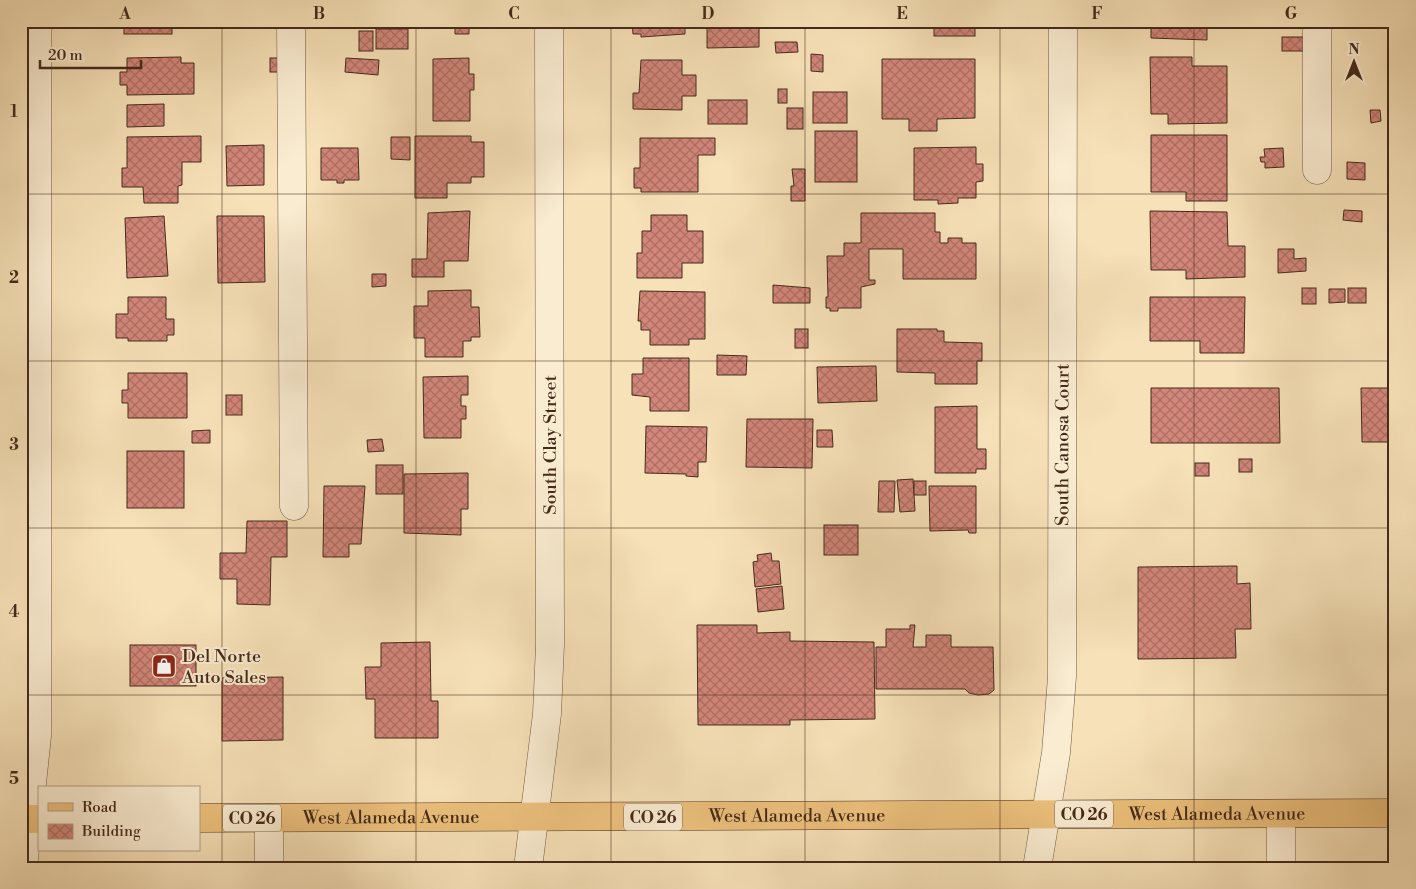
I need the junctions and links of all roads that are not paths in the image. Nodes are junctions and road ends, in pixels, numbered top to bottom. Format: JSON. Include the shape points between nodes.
{"nodes":[{"id":1,"x":37,"y":21,"type":"edge"},
{"id":2,"x":291,"y":21,"type":"edge"},
{"id":3,"x":549,"y":21,"type":"edge"},
{"id":4,"x":1063,"y":21,"type":"edge"},
{"id":5,"x":1316,"y":21,"type":"edge"},
{"id":6,"x":1317,"y":170,"type":"dead end"},
{"id":7,"x":294,"y":506,"type":"dead end"},
{"id":8,"x":29,"y":646,"type":"edge"},
{"id":9,"x":1395,"y":813,"type":"edge"},
{"id":10,"x":1281,"y":814,"type":"junction"},
{"id":11,"x":1046,"y":815,"type":"junction"},
{"id":12,"x":200,"y":818,"type":"edge"},
{"id":13,"x":269,"y":818,"type":"junction"},
{"id":14,"x":534,"y":818,"type":"junction"},
{"id":15,"x":30,"y":819,"type":"edge"},
{"id":16,"x":22,"y":868,"type":"edge"},
{"id":17,"x":269,"y":868,"type":"edge"},
{"id":18,"x":528,"y":868,"type":"edge"},
{"id":19,"x":1037,"y":868,"type":"edge"},
{"id":20,"x":1281,"y":868,"type":"edge"}],
"edges":[{"from":1,"to":8,"type":"street"},
{"from":2,"to":7,"type":"street"},
{"from":3,"to":14,"type":"street","name":"South Clay Street","via":[[550,644],[547,714]]},
{"from":4,"to":11,"type":"street","name":"South Canosa Court","via":[[1062,677],[1056,753]]},
{"from":5,"to":6,"type":"street"},
{"from":8,"to":15,"type":"street","via":[[37,736]]},
{"from":9,"to":10,"type":"main road","name":"West Alameda Avenue","number":"CO 26"},
{"from":10,"to":11,"type":"main road","name":"West Alameda Avenue","number":"CO 26"},
{"from":10,"to":20,"type":"street"},
{"from":11,"to":14,"type":"main road","name":"West Alameda Avenue","number":"CO 26"},
{"from":11,"to":19,"type":"street","name":"South Canosa Court"},
{"from":12,"to":13,"type":"main road","name":"West Alameda Avenue","number":"CO 26"},
{"from":13,"to":14,"type":"main road","name":"West Alameda Avenue","number":"CO 26"},
{"from":13,"to":17,"type":"street"},
{"from":14,"to":18,"type":"street","name":"South Clay Street"},
{"from":15,"to":16,"type":"street"}]}
